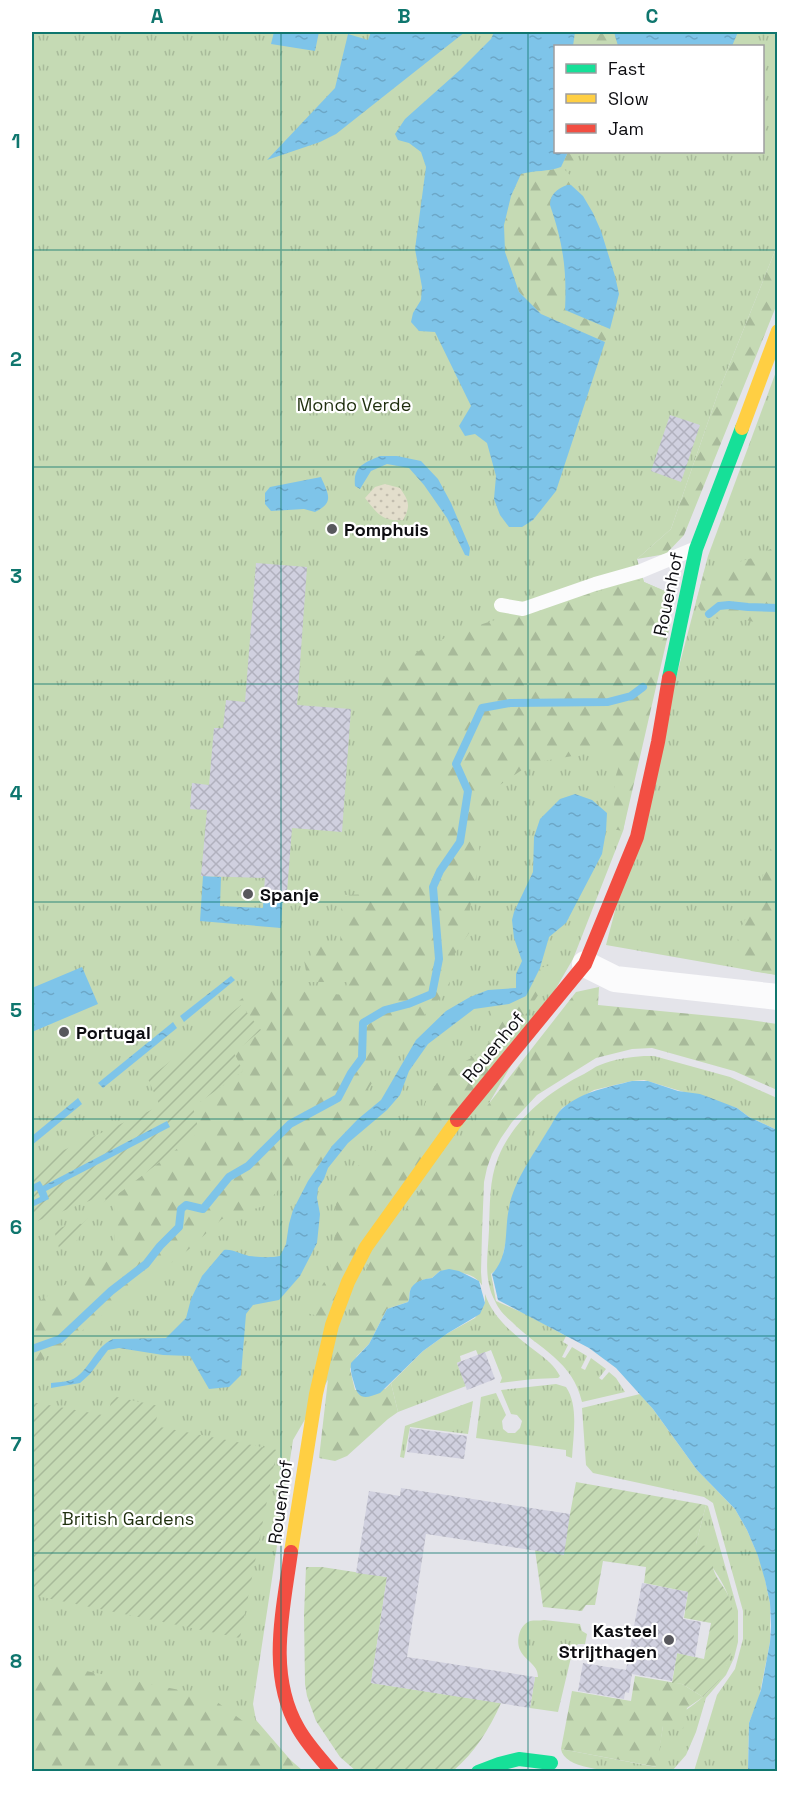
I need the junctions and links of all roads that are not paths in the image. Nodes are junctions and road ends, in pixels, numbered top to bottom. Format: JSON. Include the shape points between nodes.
{"nodes":[{"id":1,"x":777,"y":330,"type":"edge"},
{"id":2,"x":696,"y":549,"type":"junction"},
{"id":3,"x":501,"y":605,"type":"dead end"},
{"id":4,"x":585,"y":963,"type":"junction"},
{"id":5,"x":777,"y":997,"type":"edge"},
{"id":6,"x":551,"y":1763,"type":"dead end"},
{"id":7,"x":332,"y":1772,"type":"edge"},
{"id":8,"x":478,"y":1772,"type":"edge"}],
"edges":[{"from":1,"to":2,"type":"street","name":"Rouenhof"},
{"from":2,"to":3,"type":"lane","via":[[523,609]]},
{"from":2,"to":4,"type":"street","name":"Rouenhof","via":[[636,837]]},
{"from":4,"to":5,"type":"street","via":[[615,979]]},
{"from":4,"to":7,"type":"street","name":"Rouenhof","via":[[478,1093],[366,1246],[332,1325],[303,1470],[279,1658],[282,1683],[297,1726]]},
{"from":6,"to":8,"type":"street","via":[[519,1759]]}]}
